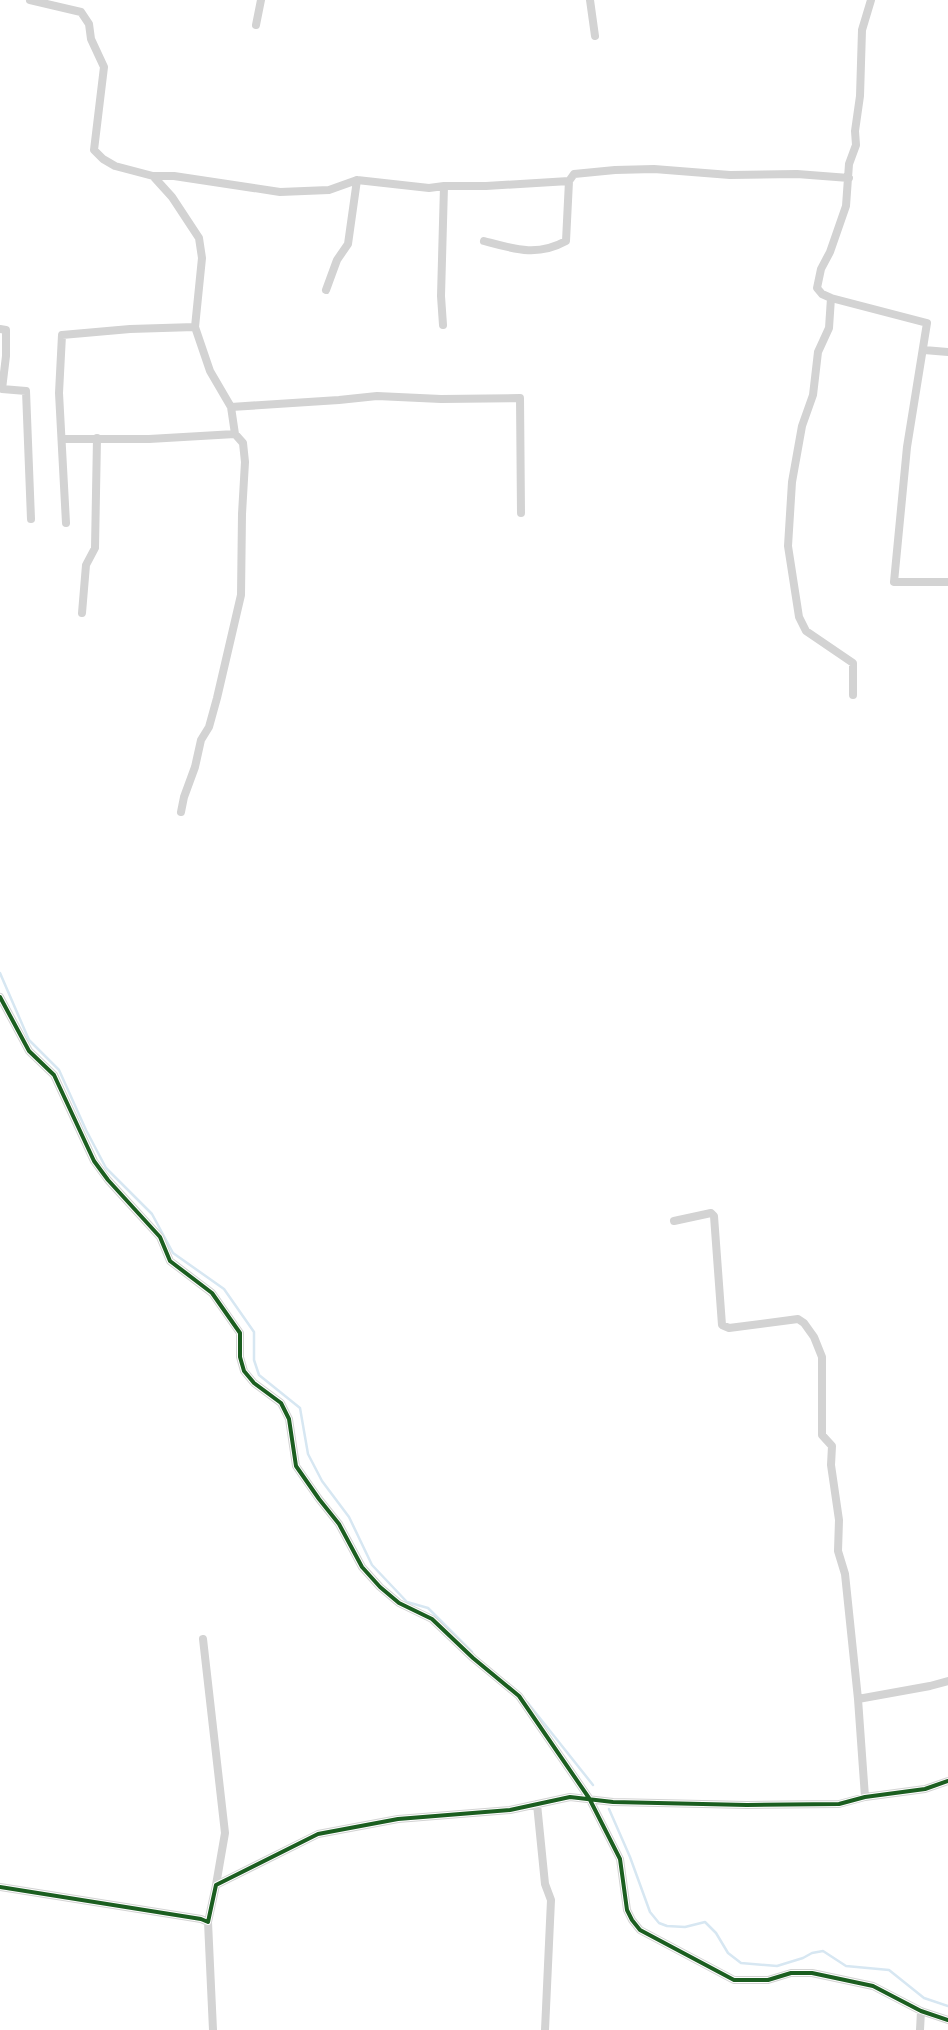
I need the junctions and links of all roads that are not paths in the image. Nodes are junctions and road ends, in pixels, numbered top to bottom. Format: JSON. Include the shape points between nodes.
{"nodes":[{"id":1,"x":30,"y":0,"type":"edge"},
{"id":2,"x":261,"y":0,"type":"edge"},
{"id":3,"x":590,"y":0,"type":"edge"},
{"id":4,"x":871,"y":0,"type":"edge"},
{"id":5,"x":256,"y":25,"type":"dead end"},
{"id":6,"x":595,"y":36,"type":"dead end"},
{"id":7,"x":153,"y":176,"type":"junction"},
{"id":8,"x":849,"y":178,"type":"junction"},
{"id":9,"x":357,"y":180,"type":"junction"},
{"id":10,"x":569,"y":181,"type":"junction"},
{"id":11,"x":444,"y":186,"type":"junction"},
{"id":12,"x":484,"y":241,"type":"dead end"},
{"id":13,"x":326,"y":290,"type":"dead end"},
{"id":14,"x":831,"y":298,"type":"junction"},
{"id":15,"x":442,"y":325,"type":"dead end"},
{"id":16,"x":195,"y":327,"type":"junction"},
{"id":17,"x":0,"y":329,"type":"edge"},
{"id":18,"x":924,"y":350,"type":"junction"},
{"id":19,"x":948,"y":352,"type":"edge"},
{"id":20,"x":231,"y":407,"type":"junction"},
{"id":21,"x":235,"y":434,"type":"junction"},
{"id":22,"x":97,"y":438,"type":"junction"},
{"id":23,"x":62,"y":439,"type":"junction"},
{"id":24,"x":521,"y":513,"type":"dead end"},
{"id":25,"x":31,"y":519,"type":"dead end"},
{"id":26,"x":66,"y":523,"type":"dead end"},
{"id":27,"x":948,"y":582,"type":"edge"},
{"id":28,"x":82,"y":613,"type":"dead end"},
{"id":29,"x":853,"y":696,"type":"dead end"},
{"id":30,"x":181,"y":812,"type":"dead end"},
{"id":31,"x":0,"y":997,"type":"edge"},
{"id":32,"x":674,"y":1221,"type":"dead end"},
{"id":33,"x":204,"y":1638,"type":"dead end"},
{"id":34,"x":948,"y":1681,"type":"edge"},
{"id":35,"x":858,"y":1699,"type":"junction"},
{"id":36,"x":948,"y":1781,"type":"edge"},
{"id":37,"x":865,"y":1797,"type":"junction"},
{"id":38,"x":589,"y":1798,"type":"junction"},
{"id":39,"x":537,"y":1804,"type":"junction"},
{"id":40,"x":216,"y":1884,"type":"junction"},
{"id":41,"x":0,"y":1886,"type":"edge"},
{"id":42,"x":208,"y":1922,"type":"junction"},
{"id":43,"x":921,"y":2011,"type":"junction"},
{"id":44,"x":948,"y":2020,"type":"edge"},
{"id":45,"x":213,"y":2030,"type":"edge"},
{"id":46,"x":545,"y":2030,"type":"edge"},
{"id":47,"x":920,"y":2030,"type":"edge"}],
"edges":[{"from":1,"to":7,"type":"street","via":[[81,12],[89,24],[91,39],[104,67],[94,150],[115,166]]},
{"from":2,"to":5,"type":"street"},
{"from":3,"to":6,"type":"street"},
{"from":4,"to":8,"type":"street","via":[[862,30],[856,145],[849,164]]},
{"from":7,"to":9,"type":"street","via":[[174,176],[280,192],[329,190]]},
{"from":7,"to":16,"type":"street","via":[[172,197],[199,238],[202,258]]},
{"from":8,"to":10,"type":"street","via":[[797,174],[730,175],[654,169],[574,174]]},
{"from":8,"to":14,"type":"street","via":[[846,206],[821,269],[817,288]]},
{"from":9,"to":11,"type":"street","via":[[429,188]]},
{"from":9,"to":13,"type":"street","via":[[348,244],[337,260]]},
{"from":10,"to":11,"type":"street"},
{"from":10,"to":12,"type":"street","via":[[566,241],[556,247],[520,251]]},
{"from":11,"to":15,"type":"street"},
{"from":14,"to":18,"type":"street","via":[[927,323]]},
{"from":14,"to":29,"type":"street","via":[[829,328],[818,352],[813,395],[802,426],[792,482],[788,546],[799,617],[806,631],[853,663]]},
{"from":16,"to":20,"type":"street","via":[[210,371]]},
{"from":16,"to":23,"type":"street","via":[[62,335],[59,393]]},
{"from":17,"to":25,"type":"street","via":[[6,330],[2,390],[26,391]]},
{"from":18,"to":19,"type":"street"},
{"from":18,"to":27,"type":"street","via":[[907,447],[894,582]]},
{"from":20,"to":21,"type":"street"},
{"from":20,"to":24,"type":"street","via":[[377,396],[441,399],[520,398]]},
{"from":21,"to":22,"type":"street","via":[[149,439]]},
{"from":21,"to":30,"type":"street","via":[[243,443],[245,462],[241,595],[209,727],[202,740]]},
{"from":22,"to":23,"type":"street"},
{"from":22,"to":28,"type":"street","via":[[94,548],[86,565]]},
{"from":23,"to":26,"type":"street"},
{"from":31,"to":38,"type":"street","via":[[29,1051],[54,1075],[94,1160],[108,1180],[160,1237],[170,1260],[212,1293],[240,1333],[240,1357],[244,1371],[254,1383],[281,1403],[289,1420],[296,1466],[339,1524],[362,1566],[398,1603],[432,1619],[473,1658],[519,1696]]},
{"from":32,"to":35,"type":"street","via":[[712,1213],[714,1216],[722,1326],[725,1328],[798,1319],[814,1337],[822,1357],[822,1435],[832,1446],[831,1465],[839,1520],[838,1551],[845,1574]]},
{"from":33,"to":40,"type":"street","via":[[224,1833]]},
{"from":34,"to":35,"type":"street"},
{"from":35,"to":37,"type":"street"},
{"from":36,"to":37,"type":"street","via":[[925,1790]]},
{"from":37,"to":38,"type":"street","via":[[839,1804],[747,1805],[613,1802]]},
{"from":38,"to":39,"type":"street","via":[[570,1797]]},
{"from":38,"to":43,"type":"street","via":[[620,1859],[627,1910],[640,1930],[734,1980],[768,1980],[791,1973],[812,1973],[873,1986]]},
{"from":39,"to":40,"type":"street","via":[[510,1810],[398,1819],[318,1834]]},
{"from":39,"to":46,"type":"street","via":[[545,1884],[551,1900]]},
{"from":40,"to":42,"type":"street"},
{"from":41,"to":42,"type":"street","via":[[139,1908]]},
{"from":42,"to":45,"type":"street"},
{"from":43,"to":44,"type":"street"},
{"from":43,"to":47,"type":"street"}]}
